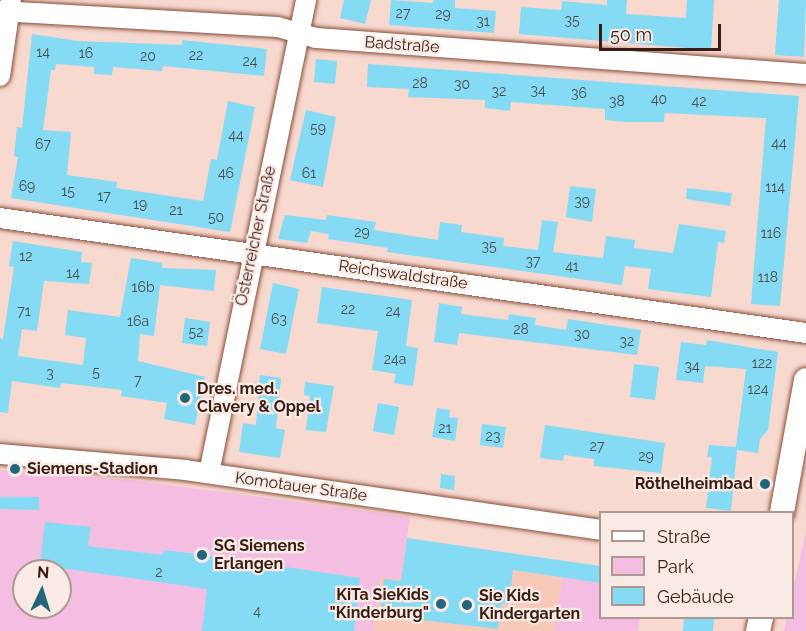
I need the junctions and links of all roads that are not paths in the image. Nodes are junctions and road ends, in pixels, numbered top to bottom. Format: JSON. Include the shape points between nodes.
{"nodes":[{"id":1,"x":306,"y":0,"type":"edge"},
{"id":2,"x":7,"y":8,"type":"edge"},
{"id":3,"x":297,"y":33,"type":"junction"},
{"id":4,"x":806,"y":74,"type":"edge"},
{"id":5,"x":0,"y":76,"type":"edge"},
{"id":6,"x":0,"y":218,"type":"edge"},
{"id":7,"x":253,"y":254,"type":"junction"},
{"id":8,"x":806,"y":333,"type":"edge"},
{"id":9,"x":806,"y":380,"type":"edge"},
{"id":10,"x":0,"y":454,"type":"edge"},
{"id":11,"x":209,"y":473,"type":"junction"},
{"id":12,"x":782,"y":511,"type":"edge"},
{"id":13,"x":599,"y":530,"type":"edge"}],
"edges":[{"from":1,"to":3,"type":"street","name":"Österreicher Straße"},
{"from":2,"to":3,"type":"street","name":"Badstraße","via":[[278,27]]},
{"from":2,"to":5,"type":"street"},
{"from":3,"to":4,"type":"street","name":"Badstraße","via":[[316,39]]},
{"from":3,"to":7,"type":"street","name":"Österreicher Straße"},
{"from":6,"to":7,"type":"street","name":"Reichswaldstraße"},
{"from":7,"to":8,"type":"street","name":"Reichswaldstraße"},
{"from":7,"to":11,"type":"street","name":"Österreicher Straße"},
{"from":9,"to":12,"type":"street"},
{"from":10,"to":11,"type":"street","name":"Komotauer Straße"},
{"from":11,"to":13,"type":"street","name":"Komotauer Straße"}]}
